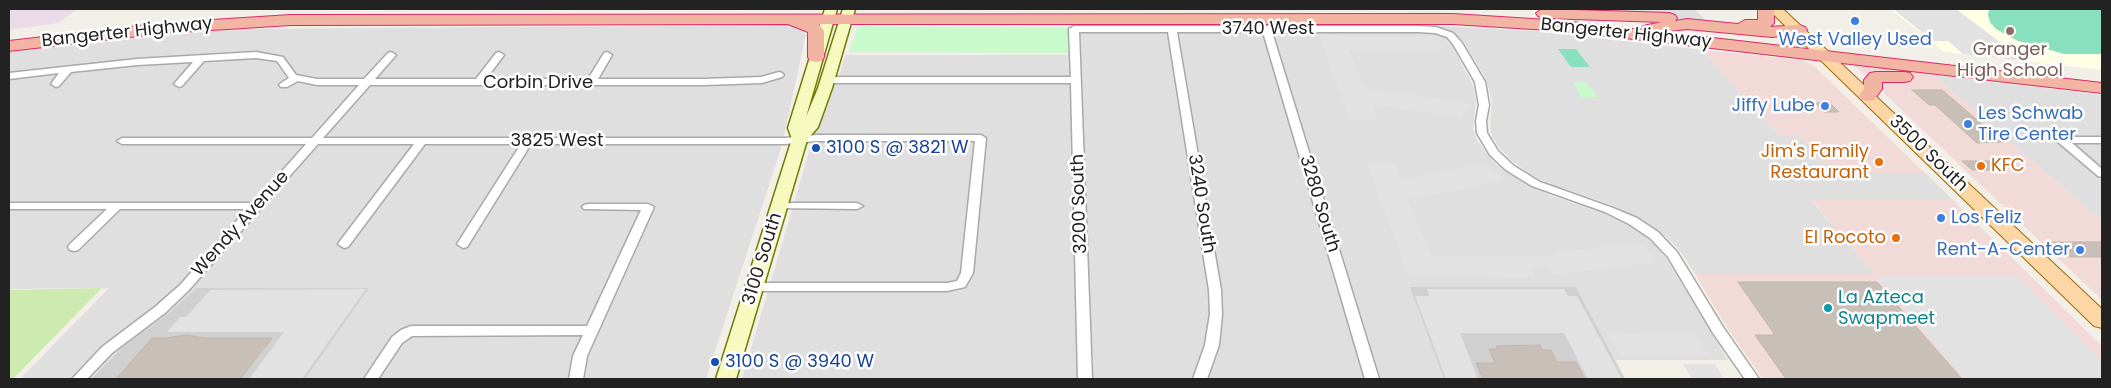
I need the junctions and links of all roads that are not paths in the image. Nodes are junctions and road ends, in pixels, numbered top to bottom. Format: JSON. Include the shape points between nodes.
{"nodes":[{"id":1,"x":1240,"y":9,"type":"edge"},
{"id":2,"x":1329,"y":9,"type":"edge"},
{"id":3,"x":1446,"y":9,"type":"edge"},
{"id":4,"x":1766,"y":9,"type":"edge"},
{"id":5,"x":1776,"y":9,"type":"edge"},
{"id":6,"x":596,"y":10,"type":"edge"},
{"id":7,"x":1018,"y":10,"type":"edge"},
{"id":8,"x":1537,"y":14,"type":"junction"},
{"id":9,"x":847,"y":15,"type":"edge"},
{"id":10,"x":829,"y":17,"type":"edge"},
{"id":11,"x":1096,"y":18,"type":"junction"},
{"id":12,"x":387,"y":19,"type":"junction"},
{"id":13,"x":782,"y":19,"type":"junction"},
{"id":14,"x":1518,"y":22,"type":"junction"},
{"id":15,"x":1663,"y":27,"type":"junction"},
{"id":16,"x":1074,"y":29,"type":"joint"},
{"id":17,"x":1172,"y":29,"type":"junction"},
{"id":18,"x":1267,"y":29,"type":"junction"},
{"id":19,"x":1799,"y":30,"type":"junction"},
{"id":20,"x":9,"y":36,"type":"edge"},
{"id":21,"x":9,"y":46,"type":"edge"},
{"id":22,"x":1820,"y":51,"type":"junction"},
{"id":23,"x":391,"y":55,"type":"dead end"},
{"id":24,"x":499,"y":55,"type":"dead end"},
{"id":25,"x":607,"y":55,"type":"dead end"},
{"id":26,"x":202,"y":57,"type":"junction"},
{"id":27,"x":816,"y":57,"type":"junction"},
{"id":28,"x":68,"y":69,"type":"junction"},
{"id":29,"x":1839,"y":69,"type":"junction"},
{"id":30,"x":1980,"y":74,"type":"junction"},
{"id":31,"x":779,"y":75,"type":"dead end"},
{"id":32,"x":9,"y":76,"type":"edge"},
{"id":33,"x":296,"y":78,"type":"junction"},
{"id":34,"x":2102,"y":78,"type":"edge"},
{"id":35,"x":828,"y":80,"type":"junction"},
{"id":36,"x":1076,"y":80,"type":"junction"},
{"id":37,"x":366,"y":82,"type":"junction"},
{"id":38,"x":479,"y":82,"type":"junction"},
{"id":39,"x":591,"y":82,"type":"junction"},
{"id":40,"x":2102,"y":82,"type":"edge"},
{"id":41,"x":56,"y":84,"type":"dead end"},
{"id":42,"x":179,"y":84,"type":"dead end"},
{"id":43,"x":284,"y":85,"type":"dead end"},
{"id":44,"x":2102,"y":90,"type":"edge"},
{"id":45,"x":1868,"y":96,"type":"junction"},
{"id":46,"x":800,"y":139,"type":"junction"},
{"id":47,"x":122,"y":140,"type":"dead end"},
{"id":48,"x":315,"y":140,"type":"junction"},
{"id":49,"x":2102,"y":140,"type":"edge"},
{"id":50,"x":422,"y":141,"type":"junction"},
{"id":51,"x":528,"y":141,"type":"junction"},
{"id":52,"x":2102,"y":174,"type":"edge"},
{"id":53,"x":9,"y":206,"type":"edge"},
{"id":54,"x":117,"y":206,"type":"junction"},
{"id":55,"x":258,"y":206,"type":"junction"},
{"id":56,"x":779,"y":206,"type":"junction"},
{"id":57,"x":857,"y":206,"type":"dead end"},
{"id":58,"x":588,"y":207,"type":"dead end"},
{"id":59,"x":344,"y":244,"type":"dead end"},
{"id":60,"x":463,"y":244,"type":"dead end"},
{"id":61,"x":74,"y":247,"type":"dead end"},
{"id":62,"x":754,"y":287,"type":"junction"},
{"id":63,"x":2102,"y":321,"type":"edge"},
{"id":64,"x":591,"y":330,"type":"junction"},
{"id":65,"x":79,"y":379,"type":"edge"},
{"id":66,"x":371,"y":379,"type":"edge"},
{"id":67,"x":576,"y":379,"type":"edge"},
{"id":68,"x":726,"y":379,"type":"edge"},
{"id":69,"x":1085,"y":379,"type":"edge"},
{"id":70,"x":1200,"y":379,"type":"edge"},
{"id":71,"x":1372,"y":379,"type":"edge"},
{"id":72,"x":1752,"y":379,"type":"edge"}],
"edges":[{"from":1,"to":2,"type":"highway"},
{"from":1,"to":7,"type":"highway"},
{"from":1,"to":11,"type":"highway","via":[[1225,13],[1117,14]]},
{"from":3,"to":8,"type":"highway","name":"Bangerter Highway"},
{"from":4,"to":8,"type":"highway","via":[[1767,22],[1753,26],[1556,12]]},
{"from":5,"to":19,"type":"main road","name":"3500 South"},
{"from":6,"to":10,"type":"highway","name":"Bangerter Highway"},
{"from":6,"to":12,"type":"highway","via":[[561,16],[407,16]]},
{"from":6,"to":20,"type":"highway","name":"Bangerter Highway","via":[[253,12]]},
{"from":7,"to":9,"type":"highway"},
{"from":8,"to":15,"type":"highway","name":"Bangerter Highway"},
{"from":9,"to":10,"type":"highway","via":[[837,24]]},
{"from":9,"to":11,"type":"highway","via":[[1062,23]]},
{"from":9,"to":35,"type":"main road","name":"3100 South"},
{"from":10,"to":13,"type":"highway","name":"Bangerter Highway"},
{"from":10,"to":27,"type":"main road","name":"3100 South"},
{"from":11,"to":14,"type":"highway","name":"Bangerter Highway"},
{"from":12,"to":13,"type":"highway","name":"Bangerter Highway"},
{"from":12,"to":21,"type":"highway","name":"Bangerter Highway","via":[[223,24]]},
{"from":13,"to":27,"type":"highway","via":[[804,24],[816,31]]},
{"from":14,"to":15,"type":"highway","via":[[1541,19],[1634,29]]},
{"from":14,"to":22,"type":"highway","name":"Bangerter Highway"},
{"from":15,"to":19,"type":"highway","via":[[1692,24],[1772,32]]},
{"from":15,"to":22,"type":"highway","name":"Bangerter Highway"},
{"from":16,"to":17,"type":"street","name":"3740 West"},
{"from":16,"to":36,"type":"street","name":"3200 South"},
{"from":17,"to":18,"type":"street","name":"3740 West"},
{"from":17,"to":70,"type":"street","name":"3240 South","via":[[1215,290],[1212,345]]},
{"from":18,"to":71,"type":"street","name":"3280 South"},
{"from":18,"to":72,"type":"street","name":"3740 West","via":[[1436,30],[1450,34],[1480,82],[1484,105],[1482,133],[1494,153],[1510,168],[1536,184],[1610,210],[1654,235],[1673,255]]},
{"from":19,"to":22,"type":"main road","name":"3500 South"},
{"from":22,"to":29,"type":"main road","name":"3500 South"},
{"from":22,"to":30,"type":"highway","name":"Bangerter Highway"},
{"from":22,"to":34,"type":"highway","name":"Bangerter Highway"},
{"from":23,"to":37,"type":"street","name":"Wendy Avenue"},
{"from":24,"to":38,"type":"street"},
{"from":25,"to":39,"type":"street"},
{"from":26,"to":28,"type":"street"},
{"from":26,"to":33,"type":"street","via":[[267,56],[283,61]]},
{"from":26,"to":42,"type":"street"},
{"from":27,"to":46,"type":"main road","name":"3100 South","via":[[796,128]]},
{"from":28,"to":32,"type":"street"},
{"from":28,"to":41,"type":"street"},
{"from":29,"to":30,"type":"highway","via":[[1877,69],[1952,78]]},
{"from":29,"to":45,"type":"main road","name":"3500 South"},
{"from":30,"to":40,"type":"highway","via":[[1997,71]]},
{"from":30,"to":44,"type":"highway","name":"Bangerter Highway"},
{"from":31,"to":39,"type":"street","name":"Corbin Drive","via":[[739,81]]},
{"from":33,"to":37,"type":"street","name":"Corbin Drive","via":[[317,82]]},
{"from":33,"to":43,"type":"street"},
{"from":35,"to":36,"type":"street"},
{"from":35,"to":46,"type":"main road","name":"3100 South","via":[[810,127]]},
{"from":36,"to":69,"type":"street","name":"3200 South"},
{"from":37,"to":38,"type":"street","name":"Corbin Drive"},
{"from":37,"to":48,"type":"street","name":"Wendy Avenue"},
{"from":38,"to":39,"type":"street","name":"Corbin Drive"},
{"from":44,"to":45,"type":"highway","via":[[1887,76],[1874,78],[1873,89]]},
{"from":45,"to":63,"type":"main road","name":"3500 South"},
{"from":46,"to":51,"type":"street","name":"3825 West"},
{"from":46,"to":56,"type":"main road","name":"3100 South"},
{"from":46,"to":62,"type":"street","name":"3825 West","via":[[981,138],[967,273],[961,284],[947,287]]},
{"from":47,"to":48,"type":"street","name":"3825 West"},
{"from":48,"to":50,"type":"street","name":"3825 West"},
{"from":48,"to":55,"type":"street","name":"Wendy Avenue"},
{"from":49,"to":52,"type":"street","via":[[2062,140]]},
{"from":50,"to":51,"type":"street","name":"3825 West"},
{"from":50,"to":59,"type":"street"},
{"from":51,"to":60,"type":"street"},
{"from":53,"to":54,"type":"street"},
{"from":54,"to":55,"type":"street"},
{"from":54,"to":61,"type":"street"},
{"from":55,"to":65,"type":"street","name":"Wendy Avenue","via":[[174,299],[107,350]]},
{"from":56,"to":57,"type":"street"},
{"from":56,"to":62,"type":"main road","name":"3100 South"},
{"from":58,"to":64,"type":"street","via":[[648,206]]},
{"from":62,"to":68,"type":"main road","name":"3100 South"},
{"from":64,"to":66,"type":"street","via":[[424,329],[406,332]]},
{"from":64,"to":67,"type":"street","via":[[580,356]]}]}
